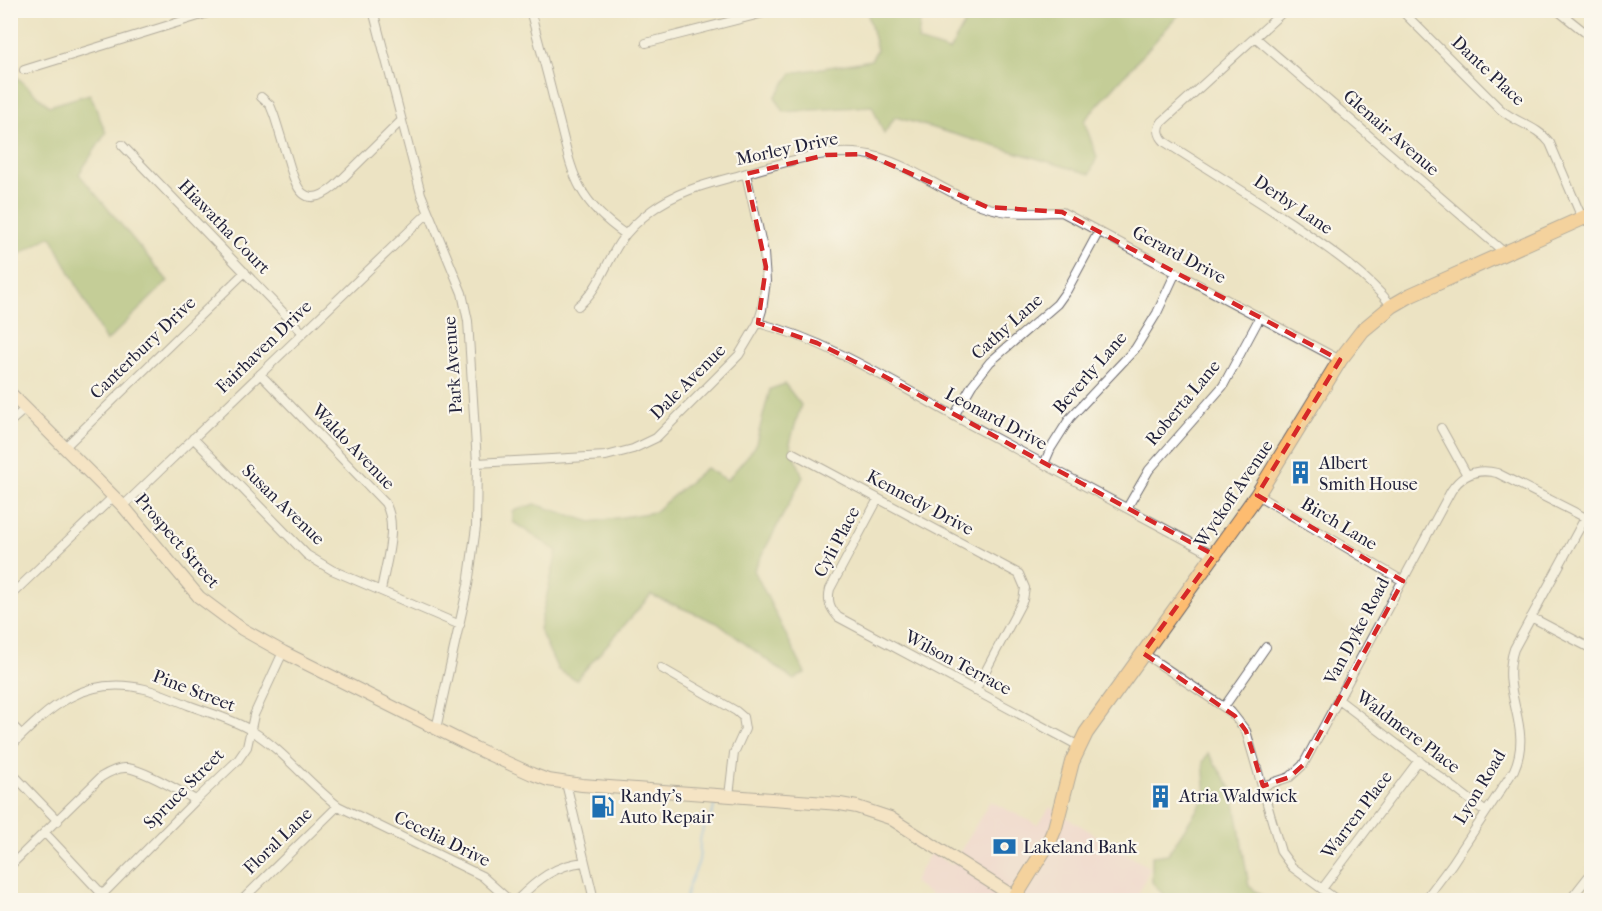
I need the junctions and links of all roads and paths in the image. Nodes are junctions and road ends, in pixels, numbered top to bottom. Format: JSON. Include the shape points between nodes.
{"nodes":[{"id":1,"x":218,"y":10,"type":"edge"},
{"id":2,"x":373,"y":10,"type":"edge"},
{"id":3,"x":530,"y":10,"type":"edge"},
{"id":4,"x":776,"y":10,"type":"edge"},
{"id":5,"x":1284,"y":10,"type":"edge"},
{"id":6,"x":1401,"y":10,"type":"edge"},
{"id":7,"x":1557,"y":10,"type":"edge"},
{"id":8,"x":1255,"y":37,"type":"junction"},
{"id":9,"x":1592,"y":38,"type":"edge"},
{"id":10,"x":646,"y":44,"type":"dead end"},
{"id":11,"x":24,"y":70,"type":"dead end"},
{"id":12,"x":261,"y":97,"type":"dead end"},
{"id":13,"x":401,"y":121,"type":"junction"},
{"id":14,"x":122,"y":145,"type":"dead end"},
{"id":15,"x":746,"y":174,"type":"junction"},
{"id":16,"x":995,"y":210,"type":"joint"},
{"id":17,"x":428,"y":213,"type":"junction"},
{"id":18,"x":1587,"y":216,"type":"edge"},
{"id":19,"x":1099,"y":231,"type":"junction"},
{"id":20,"x":626,"y":234,"type":"junction"},
{"id":21,"x":1505,"y":253,"type":"junction"},
{"id":22,"x":244,"y":272,"type":"junction"},
{"id":23,"x":1176,"y":272,"type":"junction"},
{"id":24,"x":578,"y":306,"type":"dead end"},
{"id":25,"x":1392,"y":306,"type":"junction"},
{"id":26,"x":1260,"y":317,"type":"junction"},
{"id":27,"x":758,"y":323,"type":"junction"},
{"id":28,"x":303,"y":333,"type":"junction"},
{"id":29,"x":1340,"y":360,"type":"junction"},
{"id":30,"x":260,"y":374,"type":"junction"},
{"id":31,"x":10,"y":393,"type":"edge"},
{"id":32,"x":25,"y":408,"type":"junction"},
{"id":33,"x":954,"y":416,"type":"junction"},
{"id":34,"x":10,"y":422,"type":"edge"},
{"id":35,"x":1441,"y":428,"type":"dead end"},
{"id":36,"x":193,"y":438,"type":"junction"},
{"id":37,"x":65,"y":447,"type":"junction"},
{"id":38,"x":793,"y":453,"type":"dead end"},
{"id":39,"x":477,"y":463,"type":"junction"},
{"id":40,"x":1044,"y":464,"type":"junction"},
{"id":41,"x":1467,"y":475,"type":"junction"},
{"id":42,"x":1257,"y":495,"type":"junction"},
{"id":43,"x":114,"y":496,"type":"junction"},
{"id":44,"x":878,"y":499,"type":"junction"},
{"id":45,"x":123,"y":506,"type":"junction"},
{"id":46,"x":1127,"y":508,"type":"junction"},
{"id":47,"x":1588,"y":520,"type":"edge"},
{"id":48,"x":1214,"y":555,"type":"junction"},
{"id":49,"x":1403,"y":581,"type":"junction"},
{"id":50,"x":381,"y":591,"type":"junction"},
{"id":51,"x":10,"y":596,"type":"edge"},
{"id":52,"x":829,"y":602,"type":"joint"},
{"id":53,"x":1532,"y":616,"type":"junction"},
{"id":54,"x":460,"y":625,"type":"junction"},
{"id":55,"x":1266,"y":646,"type":"dead end"},
{"id":56,"x":1592,"y":649,"type":"edge"},
{"id":57,"x":284,"y":652,"type":"junction"},
{"id":58,"x":1143,"y":653,"type":"junction"},
{"id":59,"x":661,"y":668,"type":"dead end"},
{"id":60,"x":975,"y":691,"type":"junction"},
{"id":61,"x":1339,"y":700,"type":"junction"},
{"id":62,"x":1224,"y":707,"type":"junction"},
{"id":63,"x":10,"y":723,"type":"edge"},
{"id":64,"x":436,"y":729,"type":"junction"},
{"id":65,"x":251,"y":730,"type":"junction"},
{"id":66,"x":22,"y":735,"type":"junction"},
{"id":67,"x":1078,"y":746,"type":"junction"},
{"id":68,"x":10,"y":747,"type":"edge"},
{"id":69,"x":1419,"y":760,"type":"junction"},
{"id":70,"x":10,"y":771,"type":"edge"},
{"id":71,"x":566,"y":783,"type":"junction"},
{"id":72,"x":1263,"y":786,"type":"junction"},
{"id":73,"x":729,"y":796,"type":"junction"},
{"id":74,"x":196,"y":800,"type":"junction"},
{"id":75,"x":338,"y":806,"type":"junction"},
{"id":76,"x":1486,"y":812,"type":"junction"},
{"id":77,"x":355,"y":815,"type":"joint"},
{"id":78,"x":58,"y":821,"type":"junction"},
{"id":79,"x":45,"y":833,"type":"junction"},
{"id":80,"x":584,"y":862,"type":"junction"},
{"id":81,"x":10,"y":866,"type":"edge"},
{"id":82,"x":1592,"y":872,"type":"edge"},
{"id":83,"x":1322,"y":889,"type":"junction"},
{"id":84,"x":100,"y":898,"type":"edge"},
{"id":85,"x":242,"y":900,"type":"edge"},
{"id":86,"x":509,"y":900,"type":"edge"},
{"id":87,"x":517,"y":900,"type":"edge"},
{"id":88,"x":594,"y":900,"type":"edge"},
{"id":89,"x":1015,"y":900,"type":"edge"},
{"id":90,"x":1336,"y":900,"type":"edge"},
{"id":91,"x":1425,"y":900,"type":"edge"},
{"id":92,"x":1570,"y":900,"type":"edge"}],
"edges":[{"from":1,"to":11,"type":"street"},
{"from":2,"to":13,"type":"street","name":"Park Avenue"},
{"from":3,"to":20,"type":"street","via":[[569,163],[583,193],[601,216]]},
{"from":4,"to":10,"type":"street"},
{"from":5,"to":8,"type":"street"},
{"from":6,"to":18,"type":"street","name":"Dante Place","via":[[1509,117],[1545,136]]},
{"from":7,"to":9,"type":"street"},
{"from":8,"to":21,"type":"street","name":"Glenair Avenue"},
{"from":8,"to":25,"type":"street","name":"Derby Lane","via":[[1162,122],[1160,135],[1352,265]]},
{"from":12,"to":13,"type":"street","via":[[274,115],[295,184],[314,198],[324,196]]},
{"from":13,"to":17,"type":"street","name":"Park Avenue"},
{"from":14,"to":22,"type":"street","name":"Hiawatha Court"},
{"from":15,"to":16,"type":"street","name":"Morley Drive","via":[[795,160],[866,154],[892,162],[952,194]]},
{"from":15,"to":20,"type":"street","name":"Morley Drive","via":[[681,193],[651,211]]},
{"from":15,"to":27,"type":"street","name":"Dale Avenue","via":[[766,267]]},
{"from":16,"to":19,"type":"street","name":"Gerard Drive","via":[[1062,212]]},
{"from":17,"to":28,"type":"street","name":"Fairhaven Drive"},
{"from":17,"to":39,"type":"street","name":"Park Avenue","via":[[466,307]]},
{"from":18,"to":21,"type":"main road","name":"Wyckoff Avenue"},
{"from":19,"to":23,"type":"street","name":"Gerard Drive"},
{"from":19,"to":33,"type":"street","name":"Cathy Lane","via":[[1057,304],[990,362]]},
{"from":20,"to":24,"type":"street","name":"Morley Drive","via":[[589,295]]},
{"from":21,"to":25,"type":"main road","name":"Wyckoff Avenue"},
{"from":22,"to":28,"type":"street","name":"Hiawatha Court"},
{"from":22,"to":37,"type":"street","name":"Canterbury Drive"},
{"from":23,"to":26,"type":"street","name":"Gerard Drive"},
{"from":23,"to":40,"type":"street","name":"Beverly Lane","via":[[1135,349],[1076,411]]},
{"from":25,"to":29,"type":"main road","name":"Wyckoff Avenue","via":[[1364,330]]},
{"from":26,"to":29,"type":"street","name":"Gerard Drive"},
{"from":26,"to":46,"type":"street","name":"Roberta Lane","via":[[1223,386],[1149,470]]},
{"from":27,"to":33,"type":"street","name":"Leonard Drive","via":[[817,343]]},
{"from":27,"to":39,"type":"street","name":"Dale Avenue","via":[[739,355],[646,444],[606,456]]},
{"from":28,"to":30,"type":"street","name":"Fairhaven Drive"},
{"from":29,"to":42,"type":"main road","name":"Wyckoff Avenue"},
{"from":30,"to":36,"type":"street","name":"Fairhaven Drive"},
{"from":30,"to":50,"type":"street","name":"Waldo Avenue","via":[[389,510],[392,526]]},
{"from":31,"to":32,"type":"main road","name":"Prospect Street"},
{"from":32,"to":34,"type":"street"},
{"from":32,"to":37,"type":"main road","name":"Prospect Street"},
{"from":33,"to":40,"type":"street","name":"Leonard Drive"},
{"from":35,"to":41,"type":"street"},
{"from":36,"to":45,"type":"street","name":"Fairhaven Drive"},
{"from":36,"to":50,"type":"street","name":"Susan Avenue","via":[[307,555]]},
{"from":37,"to":43,"type":"main road","name":"Prospect Street"},
{"from":38,"to":44,"type":"street","name":"Kennedy Drive"},
{"from":39,"to":54,"type":"street","name":"Park Avenue","via":[[476,527]]},
{"from":40,"to":46,"type":"street","name":"Leonard Drive"},
{"from":41,"to":47,"type":"street","via":[[1481,471],[1497,473]]},
{"from":41,"to":49,"type":"street","name":"Van Dyke Road","via":[[1451,491]]},
{"from":42,"to":48,"type":"main road","name":"Wyckoff Avenue"},
{"from":42,"to":49,"type":"street","name":"Birch Lane"},
{"from":43,"to":45,"type":"main road","name":"Prospect Street"},
{"from":43,"to":51,"type":"street"},
{"from":44,"to":52,"type":"street","name":"Cyli Place","via":[[830,589]]},
{"from":44,"to":60,"type":"street","name":"Kennedy Drive","via":[[1019,574],[1023,600]]},
{"from":45,"to":57,"type":"main road","name":"Prospect Street","via":[[199,597],[242,629]]},
{"from":46,"to":48,"type":"street","name":"Leonard Drive"},
{"from":47,"to":53,"type":"street","name":"Lyon Road"},
{"from":48,"to":58,"type":"main road","name":"Wyckoff Avenue"},
{"from":49,"to":61,"type":"street","name":"Van Dyke Road"},
{"from":50,"to":54,"type":"street","name":"Susan Avenue"},
{"from":52,"to":60,"type":"street","name":"Wilson Terrace","via":[[838,617]]},
{"from":53,"to":56,"type":"street"},
{"from":53,"to":76,"type":"street","name":"Lyon Road","via":[[1514,649],[1509,672],[1521,750],[1514,770]]},
{"from":54,"to":64,"type":"street","name":"Park Avenue"},
{"from":55,"to":62,"type":"street"},
{"from":57,"to":64,"type":"main road","name":"Prospect Street"},
{"from":57,"to":65,"type":"street","name":"Spruce Street","via":[[254,715]]},
{"from":58,"to":62,"type":"street"},
{"from":58,"to":67,"type":"main road","name":"Wyckoff Avenue"},
{"from":59,"to":73,"type":"street","via":[[743,717],[745,729],[734,753]]},
{"from":60,"to":67,"type":"street","name":"Wilson Terrace"},
{"from":61,"to":69,"type":"street","name":"Waldmere Place"},
{"from":61,"to":72,"type":"street","name":"Van Dyke Road","via":[[1298,771]]},
{"from":62,"to":72,"type":"street","via":[[1246,731]]},
{"from":63,"to":66,"type":"street"},
{"from":64,"to":71,"type":"main road","name":"Prospect Street","via":[[532,774]]},
{"from":65,"to":66,"type":"street","name":"Pine Street","via":[[147,689],[120,686],[93,688],[66,698]]},
{"from":65,"to":74,"type":"street","name":"Spruce Street","via":[[247,747],[238,759]]},
{"from":65,"to":75,"type":"street","name":"Pine Street"},
{"from":66,"to":68,"type":"street","name":"Pine Street"},
{"from":67,"to":89,"type":"main road","name":"Wyckoff Avenue","via":[[1055,828]]},
{"from":69,"to":76,"type":"street","name":"Waldmere Place"},
{"from":69,"to":83,"type":"street","name":"Warren Place"},
{"from":70,"to":78,"type":"street"},
{"from":71,"to":73,"type":"main road","name":"Prospect Street"},
{"from":71,"to":80,"type":"street"},
{"from":72,"to":83,"type":"street","via":[[1281,852],[1292,867]]},
{"from":73,"to":89,"type":"main road","name":"Prospect Street","via":[[840,804],[875,812],[904,826]]},
{"from":74,"to":78,"type":"street","via":[[127,768],[101,777]]},
{"from":74,"to":84,"type":"street","name":"Spruce Street"},
{"from":75,"to":77,"type":"street","name":"Pine Street"},
{"from":75,"to":85,"type":"street","name":"Floral Lane"},
{"from":76,"to":91,"type":"street","name":"Lyon Road"},
{"from":77,"to":86,"type":"street","name":"Cecelia Drive","via":[[482,876]]},
{"from":78,"to":79,"type":"street"},
{"from":79,"to":81,"type":"street"},
{"from":79,"to":84,"type":"street"},
{"from":80,"to":87,"type":"street","via":[[553,870]]},
{"from":80,"to":88,"type":"street"},
{"from":82,"to":92,"type":"street"},
{"from":83,"to":90,"type":"street"}]}
